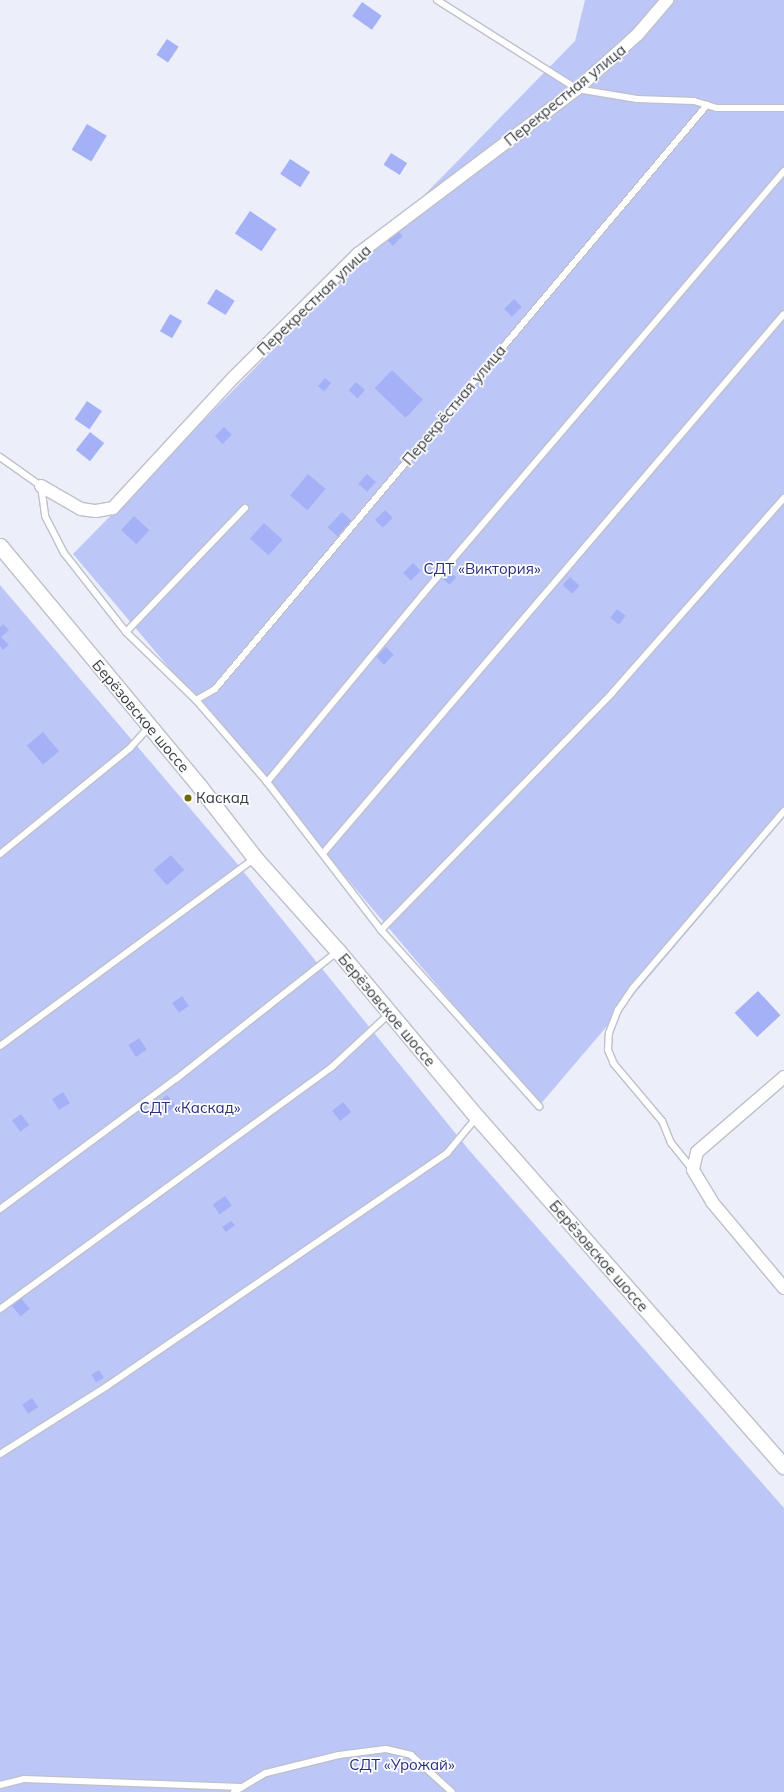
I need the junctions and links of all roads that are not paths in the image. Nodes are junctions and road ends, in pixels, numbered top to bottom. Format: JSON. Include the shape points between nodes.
{"nodes":[{"id":1,"x":437,"y":0,"type":"edge"},
{"id":2,"x":667,"y":0,"type":"edge"},
{"id":3,"x":578,"y":89,"type":"junction"},
{"id":4,"x":707,"y":105,"type":"junction"},
{"id":5,"x":784,"y":108,"type":"edge"},
{"id":6,"x":784,"y":171,"type":"edge"},
{"id":7,"x":784,"y":314,"type":"edge"},
{"id":8,"x":0,"y":456,"type":"edge"},
{"id":9,"x":41,"y":486,"type":"junction"},
{"id":10,"x":784,"y":498,"type":"edge"},
{"id":11,"x":245,"y":508,"type":"dead end"},
{"id":12,"x":0,"y":546,"type":"edge"},
{"id":13,"x":126,"y":632,"type":"junction"},
{"id":14,"x":196,"y":700,"type":"junction"},
{"id":15,"x":150,"y":726,"type":"junction"},
{"id":16,"x":267,"y":782,"type":"junction"},
{"id":17,"x":784,"y":812,"type":"edge"},
{"id":18,"x":325,"y":851,"type":"dead end"},
{"id":19,"x":0,"y":854,"type":"edge"},
{"id":20,"x":255,"y":858,"type":"junction"},
{"id":21,"x":381,"y":930,"type":"junction"},
{"id":22,"x":338,"y":951,"type":"junction"},
{"id":23,"x":389,"y":1014,"type":"junction"},
{"id":24,"x":0,"y":1046,"type":"edge"},
{"id":25,"x":784,"y":1077,"type":"edge"},
{"id":26,"x":539,"y":1106,"type":"dead end"},
{"id":27,"x":477,"y":1118,"type":"junction"},
{"id":28,"x":693,"y":1170,"type":"junction"},
{"id":29,"x":0,"y":1209,"type":"edge"},
{"id":30,"x":784,"y":1288,"type":"edge"},
{"id":31,"x":0,"y":1309,"type":"edge"},
{"id":32,"x":0,"y":1454,"type":"edge"},
{"id":33,"x":784,"y":1466,"type":"edge"},
{"id":34,"x":0,"y":1786,"type":"edge"},
{"id":35,"x":241,"y":1787,"type":"junction"},
{"id":36,"x":234,"y":1792,"type":"edge"},
{"id":37,"x":452,"y":1792,"type":"edge"}],
"edges":[{"from":1,"to":3,"type":"lane"},
{"from":2,"to":3,"type":"street","name":"Перекрестная улица","via":[[638,34]]},
{"from":3,"to":4,"type":"lane","via":[[637,99],[694,101]]},
{"from":3,"to":9,"type":"street","name":"Перекрестная улица","via":[[358,254],[234,378],[113,508],[96,511],[81,509]]},
{"from":4,"to":5,"type":"lane","via":[[718,108]]},
{"from":4,"to":14,"type":"lane","name":"Перекрёстная улица","via":[[215,689]]},
{"from":6,"to":16,"type":"lane"},
{"from":7,"to":18,"type":"lane"},
{"from":8,"to":9,"type":"lane"},
{"from":9,"to":13,"type":"lane","via":[[45,516],[64,553]]},
{"from":10,"to":21,"type":"lane","via":[[612,693]]},
{"from":11,"to":13,"type":"lane"},
{"from":12,"to":15,"type":"street","name":"Берёзовское шоссе"},
{"from":13,"to":14,"type":"lane"},
{"from":14,"to":16,"type":"lane"},
{"from":15,"to":19,"type":"lane","via":[[130,748]]},
{"from":15,"to":20,"type":"street","name":"Берёзовское шоссе"},
{"from":16,"to":21,"type":"lane"},
{"from":17,"to":28,"type":"lane","via":[[633,988],[618,1010],[608,1033],[608,1050],[614,1064],[662,1122],[671,1143]]},
{"from":20,"to":22,"type":"street","name":"Берёзовское шоссе"},
{"from":20,"to":24,"type":"lane"},
{"from":21,"to":26,"type":"lane"},
{"from":22,"to":23,"type":"street","name":"Берёзовское шоссе"},
{"from":22,"to":29,"type":"lane","via":[[176,1079]]},
{"from":23,"to":27,"type":"street","name":"Берёзовское шоссе"},
{"from":23,"to":31,"type":"lane","via":[[332,1067]]},
{"from":25,"to":28,"type":"street","via":[[696,1152]]},
{"from":27,"to":32,"type":"lane","via":[[447,1153],[106,1386]]},
{"from":27,"to":33,"type":"street","name":"Берёзовское шоссе"},
{"from":28,"to":30,"type":"street","via":[[712,1202]]},
{"from":34,"to":35,"type":"lane","via":[[24,1779]]},
{"from":35,"to":36,"type":"lane"},
{"from":35,"to":37,"type":"lane","via":[[266,1773],[339,1755],[386,1749],[411,1755]]}]}
